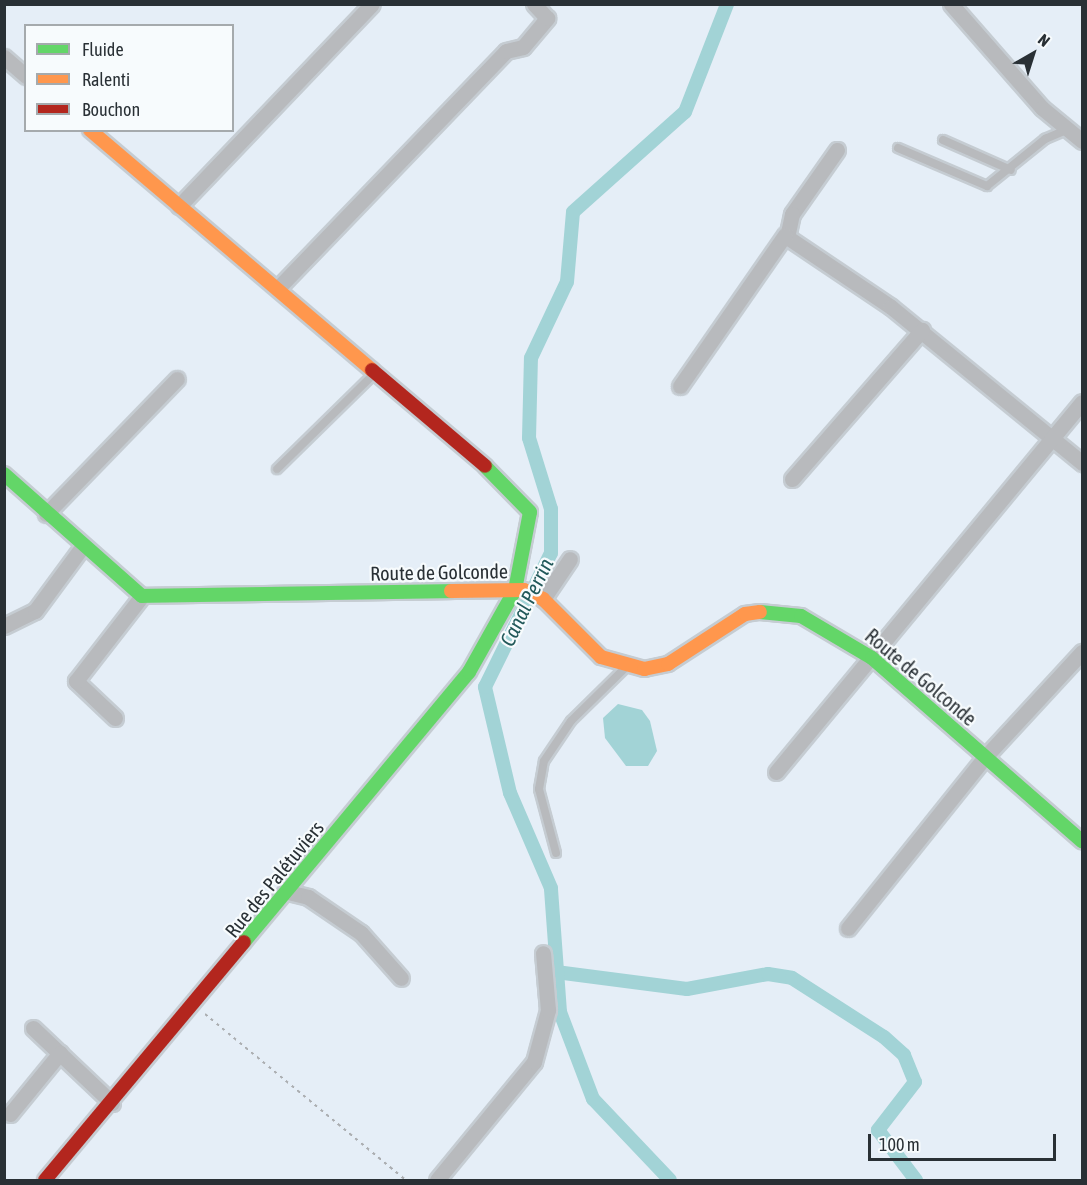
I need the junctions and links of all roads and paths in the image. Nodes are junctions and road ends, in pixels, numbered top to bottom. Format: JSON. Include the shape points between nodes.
{"nodes":[{"id":1,"x":372,"y":4,"type":"edge"},
{"id":2,"x":534,"y":4,"type":"edge"},
{"id":3,"x":951,"y":4,"type":"edge"},
{"id":4,"x":4,"y":57,"type":"edge"},
{"id":5,"x":24,"y":74,"type":"edge"},
{"id":6,"x":1066,"y":130,"type":"junction"},
{"id":7,"x":92,"y":132,"type":"edge"},
{"id":8,"x":943,"y":140,"type":"dead end"},
{"id":9,"x":1083,"y":141,"type":"edge"},
{"id":10,"x":898,"y":148,"type":"dead end"},
{"id":11,"x":837,"y":150,"type":"dead end"},
{"id":12,"x":1011,"y":170,"type":"junction"},
{"id":13,"x":178,"y":206,"type":"junction"},
{"id":14,"x":785,"y":235,"type":"junction"},
{"id":15,"x":279,"y":287,"type":"junction"},
{"id":16,"x":922,"y":330,"type":"junction"},
{"id":17,"x":376,"y":372,"type":"junction"},
{"id":18,"x":177,"y":379,"type":"dead end"},
{"id":19,"x":680,"y":386,"type":"dead end"},
{"id":20,"x":1083,"y":402,"type":"edge"},
{"id":21,"x":1053,"y":436,"type":"junction"},
{"id":22,"x":1083,"y":463,"type":"edge"},
{"id":23,"x":277,"y":469,"type":"dead end"},
{"id":24,"x":4,"y":474,"type":"edge"},
{"id":25,"x":792,"y":478,"type":"dead end"},
{"id":26,"x":46,"y":514,"type":"junction"},
{"id":27,"x":83,"y":546,"type":"junction"},
{"id":28,"x":570,"y":559,"type":"dead end"},
{"id":29,"x":515,"y":590,"type":"junction"},
{"id":30,"x":142,"y":596,"type":"junction"},
{"id":31,"x":543,"y":599,"type":"junction"},
{"id":32,"x":4,"y":626,"type":"edge"},
{"id":33,"x":1083,"y":652,"type":"edge"},
{"id":34,"x":872,"y":658,"type":"junction"},
{"id":35,"x":626,"y":666,"type":"junction"},
{"id":36,"x":116,"y":718,"type":"dead end"},
{"id":37,"x":986,"y":756,"type":"junction"},
{"id":38,"x":776,"y":772,"type":"dead end"},
{"id":39,"x":1083,"y":841,"type":"edge"},
{"id":40,"x":556,"y":853,"type":"dead end"},
{"id":41,"x":288,"y":892,"type":"junction"},
{"id":42,"x":848,"y":928,"type":"dead end"},
{"id":43,"x":543,"y":953,"type":"dead end"},
{"id":44,"x":401,"y":978,"type":"dead end"},
{"id":45,"x":195,"y":1006,"type":"junction"},
{"id":46,"x":33,"y":1028,"type":"dead end"},
{"id":47,"x":60,"y":1053,"type":"junction"},
{"id":48,"x":112,"y":1103,"type":"junction"},
{"id":49,"x":10,"y":1114,"type":"dead end"},
{"id":50,"x":45,"y":1180,"type":"edge"},
{"id":51,"x":406,"y":1180,"type":"edge"},
{"id":52,"x":437,"y":1180,"type":"edge"}],
"edges":[{"from":1,"to":13,"type":"street"},
{"from":2,"to":15,"type":"street","via":[[547,18],[523,47],[509,49]]},
{"from":3,"to":6,"type":"street"},
{"from":4,"to":5,"type":"street"},
{"from":6,"to":9,"type":"street"},
{"from":6,"to":12,"type":"lane","via":[[1045,139]]},
{"from":7,"to":13,"type":"street","name":"Rue des Palétuviers"},
{"from":8,"to":12,"type":"lane"},
{"from":10,"to":12,"type":"lane","via":[[980,186],[994,185]]},
{"from":11,"to":14,"type":"street","via":[[792,214]]},
{"from":13,"to":15,"type":"street","name":"Rue des Palétuviers"},
{"from":14,"to":16,"type":"street"},
{"from":14,"to":19,"type":"street"},
{"from":15,"to":17,"type":"street","name":"Rue des Palétuviers"},
{"from":16,"to":21,"type":"street"},
{"from":16,"to":25,"type":"street"},
{"from":17,"to":23,"type":"lane"},
{"from":17,"to":29,"type":"street","name":"Rue des Palétuviers","via":[[526,505],[531,528]]},
{"from":18,"to":26,"type":"street"},
{"from":20,"to":21,"type":"street"},
{"from":21,"to":22,"type":"street"},
{"from":21,"to":34,"type":"street"},
{"from":24,"to":26,"type":"street"},
{"from":26,"to":27,"type":"street"},
{"from":27,"to":30,"type":"street"},
{"from":27,"to":32,"type":"street","via":[[35,611]]},
{"from":28,"to":31,"type":"street"},
{"from":29,"to":30,"type":"street","name":"Route de Golconde"},
{"from":29,"to":31,"type":"street","name":"Route de Golconde"},
{"from":29,"to":41,"type":"street","name":"Rue des Palétuviers","via":[[469,672]]},
{"from":30,"to":36,"type":"street","via":[[76,681]]},
{"from":31,"to":35,"type":"street","name":"Route de Golconde","via":[[588,647]]},
{"from":33,"to":37,"type":"street"},
{"from":34,"to":35,"type":"street","name":"Route de Golconde","via":[[814,621],[768,610],[729,622],[668,664]]},
{"from":34,"to":37,"type":"street","name":"Route de Golconde"},
{"from":34,"to":38,"type":"street"},
{"from":35,"to":40,"type":"lane","via":[[571,721],[544,761],[539,789]]},
{"from":37,"to":39,"type":"street","name":"Route de Golconde"},
{"from":37,"to":42,"type":"street"},
{"from":41,"to":44,"type":"street","via":[[308,897],[361,933]]},
{"from":41,"to":45,"type":"street","name":"Rue des Palétuviers"},
{"from":43,"to":52,"type":"street","via":[[548,1010],[534,1062]]},
{"from":45,"to":48,"type":"street","name":"Rue des Palétuviers"},
{"from":45,"to":51,"type":"path"},
{"from":46,"to":47,"type":"street"},
{"from":47,"to":48,"type":"street"},
{"from":47,"to":49,"type":"street"},
{"from":48,"to":50,"type":"street","name":"Rue des Palétuviers"}]}
